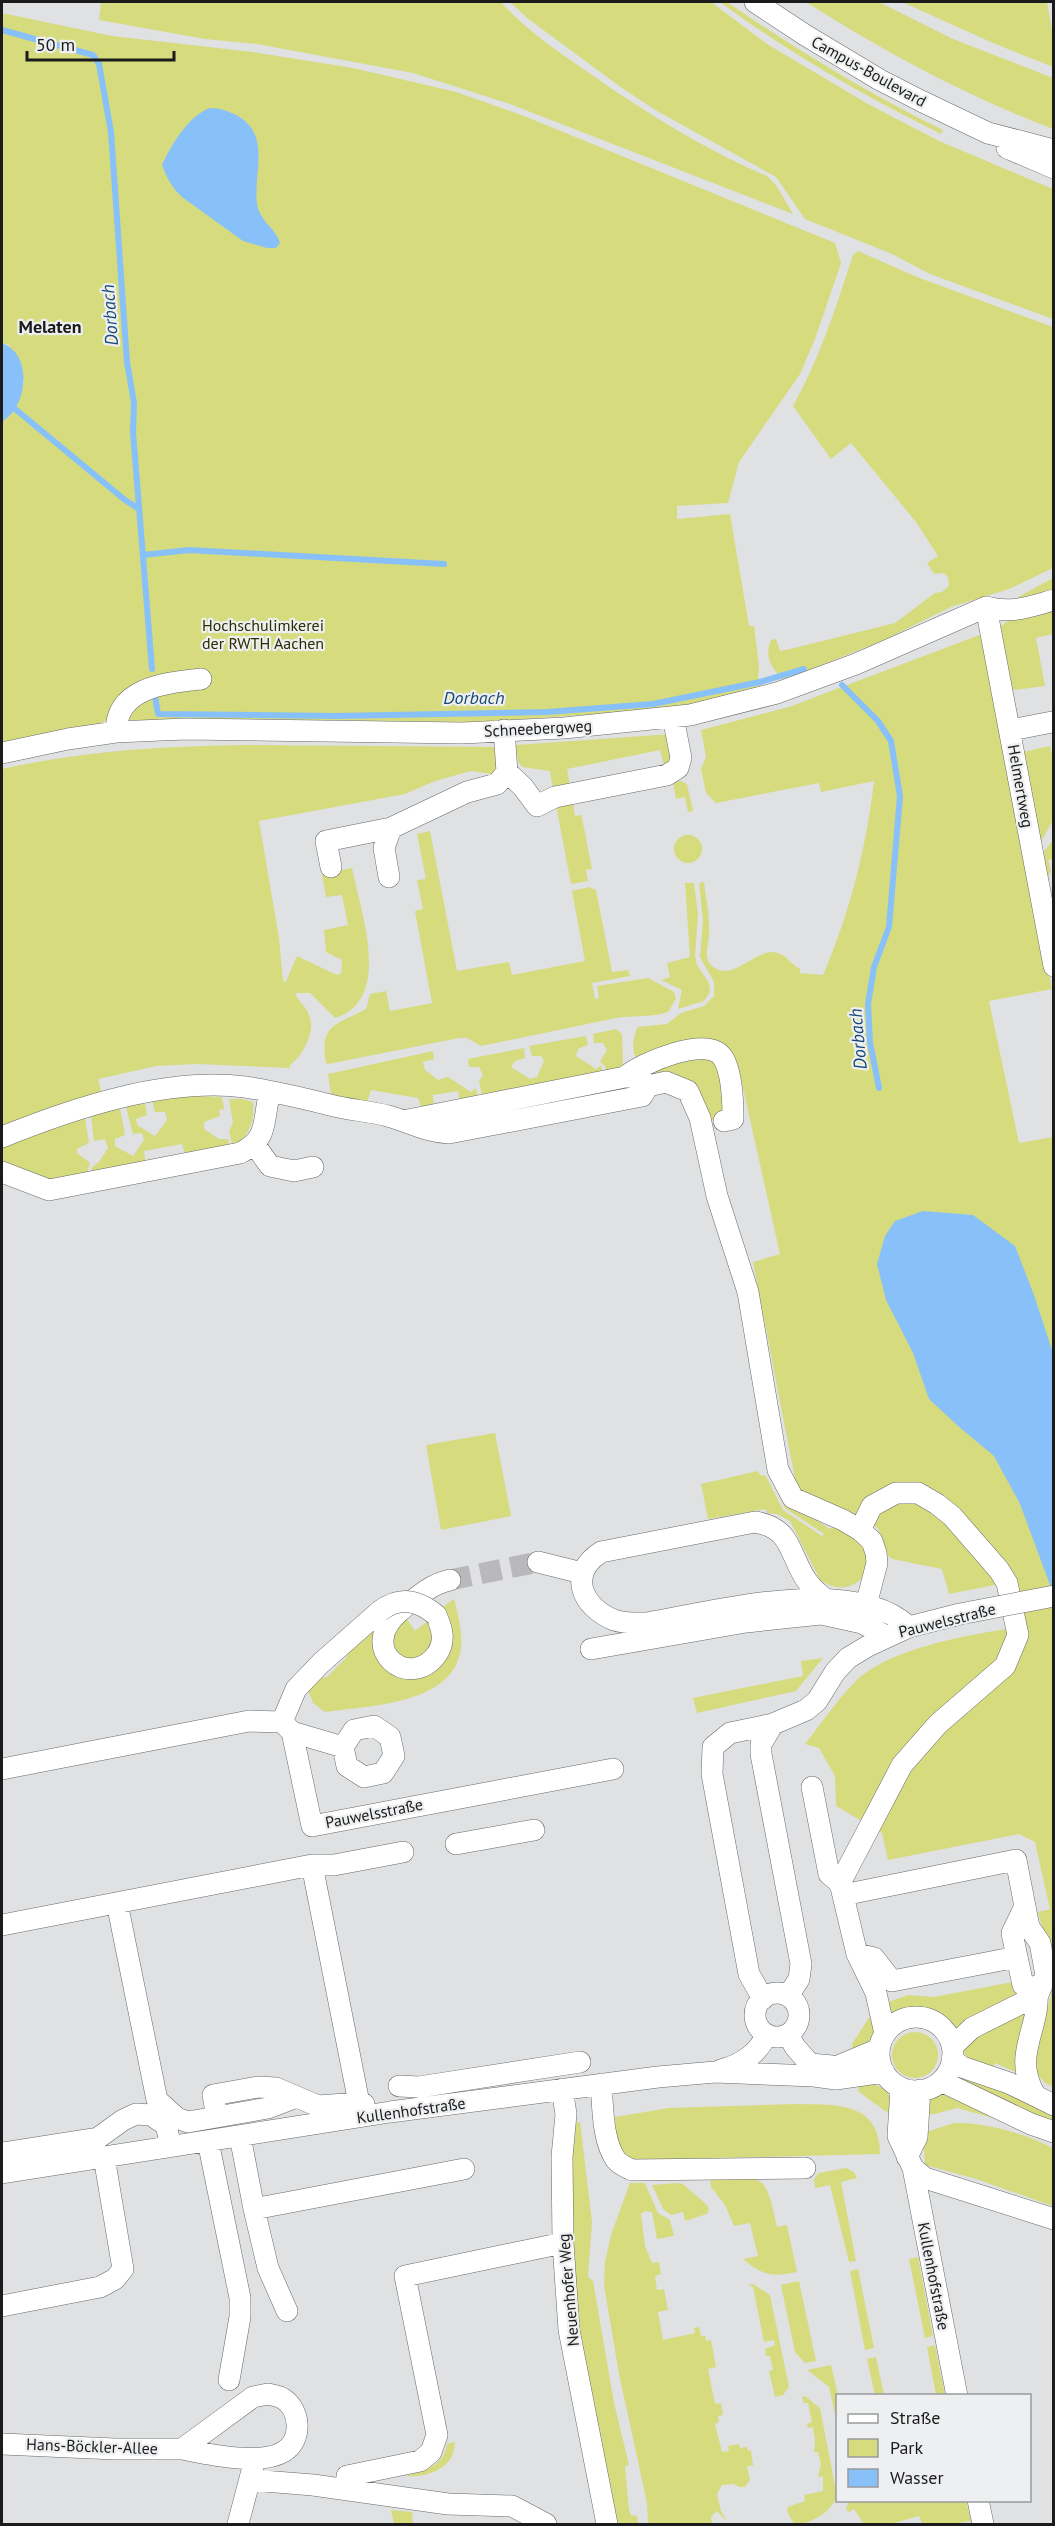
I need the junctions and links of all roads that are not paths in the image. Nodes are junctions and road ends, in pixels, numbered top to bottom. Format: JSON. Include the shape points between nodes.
{"nodes":[{"id":1,"x":755,"y":2,"type":"edge"},
{"id":2,"x":988,"y":133,"type":"junction"},
{"id":3,"x":1053,"y":150,"type":"edge"},
{"id":4,"x":1053,"y":168,"type":"edge"},
{"id":5,"x":1053,"y":600,"type":"edge"},
{"id":6,"x":986,"y":607,"type":"junction"},
{"id":7,"x":201,"y":679,"type":"dead end"},
{"id":8,"x":673,"y":717,"type":"junction"},
{"id":9,"x":1052,"y":722,"type":"dead end"},
{"id":10,"x":504,"y":730,"type":"junction"},
{"id":11,"x":1011,"y":730,"type":"junction"},
{"id":12,"x":116,"y":732,"type":"junction"},
{"id":13,"x":2,"y":753,"type":"edge"},
{"id":14,"x":507,"y":772,"type":"junction"},
{"id":15,"x":391,"y":828,"type":"junction"},
{"id":16,"x":331,"y":867,"type":"dead end"},
{"id":17,"x":389,"y":877,"type":"dead end"},
{"id":18,"x":1053,"y":966,"type":"edge"},
{"id":19,"x":625,"y":1077,"type":"junction"},
{"id":20,"x":648,"y":1086,"type":"junction"},
{"id":21,"x":270,"y":1092,"type":"junction"},
{"id":22,"x":403,"y":1120,"type":"junction"},
{"id":23,"x":731,"y":1124,"type":"dead end"},
{"id":24,"x":2,"y":1137,"type":"edge"},
{"id":25,"x":255,"y":1145,"type":"junction"},
{"id":26,"x":313,"y":1167,"type":"dead end"},
{"id":27,"x":2,"y":1172,"type":"edge"},
{"id":28,"x":860,"y":1530,"type":"junction"},
{"id":29,"x":538,"y":1562,"type":"tunnel mouth"},
{"id":30,"x":582,"y":1573,"type":"junction"},
{"id":31,"x":450,"y":1580,"type":"tunnel mouth"},
{"id":32,"x":1053,"y":1596,"type":"edge"},
{"id":33,"x":824,"y":1598,"type":"junction"},
{"id":34,"x":590,"y":1603,"type":"junction"},
{"id":35,"x":866,"y":1605,"type":"junction"},
{"id":36,"x":909,"y":1628,"type":"junction"},
{"id":37,"x":886,"y":1636,"type":"junction"},
{"id":38,"x":773,"y":1724,"type":"junction"},
{"id":39,"x":287,"y":1726,"type":"junction"},
{"id":40,"x":343,"y":1747,"type":"dead end"},
{"id":41,"x":613,"y":1768,"type":"dead end"},
{"id":42,"x":2,"y":1769,"type":"edge"},
{"id":43,"x":812,"y":1787,"type":"dead end"},
{"id":44,"x":534,"y":1830,"type":"dead end"},
{"id":45,"x":456,"y":1844,"type":"dead end"},
{"id":46,"x":403,"y":1852,"type":"dead end"},
{"id":47,"x":312,"y":1865,"type":"junction"},
{"id":48,"x":842,"y":1889,"type":"junction"},
{"id":49,"x":117,"y":1903,"type":"junction"},
{"id":50,"x":1027,"y":1917,"type":"junction"},
{"id":51,"x":2,"y":1926,"type":"edge"},
{"id":52,"x":857,"y":1954,"type":"junction"},
{"id":53,"x":1017,"y":1956,"type":"junction"},
{"id":54,"x":1038,"y":1995,"type":"junction"},
{"id":55,"x":788,"y":1996,"type":"junction"},
{"id":56,"x":763,"y":1999,"type":"junction"},
{"id":57,"x":761,"y":2041,"type":"junction"},
{"id":58,"x":791,"y":2041,"type":"junction"},
{"id":59,"x":882,"y":2042,"type":"junction"},
{"id":60,"x":952,"y":2053,"type":"junction"},
{"id":61,"x":580,"y":2062,"type":"dead end"},
{"id":62,"x":829,"y":2071,"type":"junction"},
{"id":63,"x":715,"y":2072,"type":"junction"},
{"id":64,"x":884,"y":2072,"type":"junction"},
{"id":65,"x":778,"y":2075,"type":"junction"},
{"id":66,"x":941,"y":2081,"type":"junction"},
{"id":67,"x":601,"y":2084,"type":"junction"},
{"id":68,"x":399,"y":2086,"type":"dead end"},
{"id":69,"x":562,"y":2088,"type":"junction"},
{"id":70,"x":910,"y":2089,"type":"junction"},
{"id":71,"x":1044,"y":2100,"type":"edge"},
{"id":72,"x":358,"y":2103,"type":"junction"},
{"id":73,"x":390,"y":2112,"type":"junction"},
{"id":74,"x":1053,"y":2132,"type":"edge"},
{"id":75,"x":240,"y":2136,"type":"junction"},
{"id":76,"x":177,"y":2141,"type":"junction"},
{"id":77,"x":208,"y":2141,"type":"junction"},
{"id":78,"x":2,"y":2153,"type":"edge"},
{"id":79,"x":104,"y":2157,"type":"junction"},
{"id":80,"x":910,"y":2162,"type":"junction"},
{"id":81,"x":805,"y":2168,"type":"dead end"},
{"id":82,"x":464,"y":2169,"type":"dead end"},
{"id":83,"x":2,"y":2173,"type":"edge"},
{"id":84,"x":254,"y":2209,"type":"junction"},
{"id":85,"x":1053,"y":2220,"type":"edge"},
{"id":86,"x":562,"y":2243,"type":"junction"},
{"id":87,"x":2,"y":2306,"type":"edge"},
{"id":88,"x":287,"y":2311,"type":"dead end"},
{"id":89,"x":229,"y":2380,"type":"dead end"},
{"id":90,"x":957,"y":2394,"type":"edge"},
{"id":91,"x":2,"y":2444,"type":"edge"},
{"id":92,"x":182,"y":2449,"type":"junction"},
{"id":93,"x":253,"y":2470,"type":"junction"},
{"id":94,"x":347,"y":2476,"type":"dead end"},
{"id":95,"x":978,"y":2502,"type":"edge"},
{"id":96,"x":238,"y":2524,"type":"edge"},
{"id":97,"x":546,"y":2524,"type":"edge"},
{"id":98,"x":607,"y":2524,"type":"edge"},
{"id":99,"x":983,"y":2524,"type":"edge"}],
"edges":[{"from":1,"to":2,"type":"street","name":"Campus-Boulevard","via":[[880,80]]},
{"from":2,"to":3,"type":"street","name":"Campus-Boulevard"},
{"from":2,"to":4,"type":"street","name":"Campus-Boulevard","via":[[1002,146]]},
{"from":5,"to":6,"type":"street","via":[[1016,611]]},
{"from":6,"to":8,"type":"street","name":"Schneebergweg","via":[[856,664],[777,693]]},
{"from":6,"to":11,"type":"street","name":"Helmertweg"},
{"from":7,"to":12,"type":"street","via":[[161,684],[138,693],[120,709]]},
{"from":8,"to":10,"type":"street","name":"Schneebergweg"},
{"from":8,"to":14,"type":"street","via":[[681,758],[674,772],[555,797],[537,806]]},
{"from":9,"to":11,"type":"street"},
{"from":10,"to":12,"type":"street","name":"Schneebergweg"},
{"from":10,"to":14,"type":"street"},
{"from":11,"to":18,"type":"street","name":"Helmertweg"},
{"from":12,"to":13,"type":"street","name":"Schneebergweg"},
{"from":14,"to":15,"type":"street","via":[[497,784],[467,792]]},
{"from":15,"to":16,"type":"street","via":[[326,841]]},
{"from":15,"to":17,"type":"street","via":[[384,848]]},
{"from":19,"to":20,"type":"street","via":[[639,1077]]},
{"from":19,"to":22,"type":"street"},
{"from":19,"to":23,"type":"street","via":[[649,1061],[669,1055],[704,1048],[718,1052],[724,1059],[732,1099]]},
{"from":20,"to":22,"type":"street","via":[[642,1096],[448,1133],[433,1133]]},
{"from":20,"to":28,"type":"street","via":[[666,1082],[688,1091],[700,1118],[717,1196],[748,1292],[778,1470],[786,1488],[793,1498]]},
{"from":21,"to":22,"type":"street"},
{"from":21,"to":24,"type":"street","via":[[244,1087],[179,1087],[71,1111]]},
{"from":21,"to":25,"type":"street","via":[[264,1132]]},
{"from":25,"to":26,"type":"street","via":[[270,1167],[294,1171]]},
{"from":25,"to":27,"type":"street","via":[[240,1153],[48,1190]]},
{"from":28,"to":35,"type":"street","via":[[872,1541],[876,1552],[875,1574]]},
{"from":28,"to":48,"type":"street","via":[[872,1506],[896,1493],[918,1493],[937,1504],[999,1570],[1007,1583],[1018,1635],[1005,1666],[938,1724],[902,1765]]},
{"from":29,"to":30,"type":"street"},
{"from":30,"to":33,"type":"street","via":[[590,1559],[601,1552],[755,1522],[771,1524],[786,1540],[809,1584]]},
{"from":30,"to":34,"type":"street","via":[[582,1587]]},
{"from":31,"to":39,"type":"street","bridge":true,"via":[[425,1592],[394,1617],[382,1634],[383,1646],[393,1663],[417,1669],[427,1665],[442,1646],[436,1615],[420,1603],[410,1601],[394,1602],[296,1689]]},
{"from":32,"to":36,"type":"street","name":"Pauwelsstraße","bridge":true},
{"from":33,"to":34,"type":"street","via":[[637,1623],[615,1620]]},
{"from":33,"to":35,"type":"street"},
{"from":34,"to":37,"type":"street","via":[[596,1629],[589,1646],[821,1614],[862,1623]]},
{"from":35,"to":36,"type":"street","via":[[900,1618]]},
{"from":36,"to":37,"type":"street","name":"Pauwelsstraße"},
{"from":37,"to":38,"type":"street","name":"Pauwelsstraße","via":[[848,1658],[806,1710]]},
{"from":38,"to":55,"type":"street","via":[[761,1744],[761,1754],[801,1964],[799,1979]]},
{"from":38,"to":56,"type":"street","name":"Pauwelsstraße","via":[[730,1733],[713,1747],[711,1764],[749,1974]]},
{"from":39,"to":40,"type":"street"},
{"from":39,"to":41,"type":"street","name":"Pauwelsstraße","via":[[312,1826]]},
{"from":39,"to":42,"type":"street","via":[[249,1721]]},
{"from":43,"to":48,"type":"street","via":[[829,1874]]},
{"from":44,"to":45,"type":"street"},
{"from":46,"to":47,"type":"street","via":[[334,1865]]},
{"from":47,"to":49,"type":"street"},
{"from":47,"to":72,"type":"street"},
{"from":48,"to":50,"type":"street","via":[[1016,1860]]},
{"from":48,"to":52,"type":"street"},
{"from":49,"to":51,"type":"street"},
{"from":49,"to":72,"type":"street","via":[[157,2100],[182,2121],[258,2087],[276,2088],[318,2106]]},
{"from":50,"to":53,"type":"street","via":[[1012,1933]]},
{"from":50,"to":54,"type":"street"},
{"from":52,"to":53,"type":"street","via":[[874,1958],[892,1981]]},
{"from":52,"to":59,"type":"street","via":[[878,2004]]},
{"from":53,"to":54,"type":"street","via":[[1023,1985]]},
{"from":54,"to":60,"type":"street","via":[[972,2028]]},
{"from":54,"to":71,"type":"street","via":[[1026,2052],[1027,2081]]},
{"from":55,"to":56,"type":"street","via":[[775,1993]]},
{"from":55,"to":58,"type":"street","via":[[800,2015]]},
{"from":56,"to":57,"type":"street","via":[[755,2017]]},
{"from":57,"to":58,"type":"street","via":[[773,2037]]},
{"from":57,"to":63,"type":"street","via":[[739,2065]]},
{"from":57,"to":65,"type":"street","via":[[762,2068]]},
{"from":58,"to":62,"type":"street","via":[[810,2064]]},
{"from":58,"to":65,"type":"street","via":[[792,2066]]},
{"from":59,"to":60,"type":"street","name":"Kullenhofstraße","via":[[893,2025],[904,2019],[923,2018],[940,2026],[948,2036]]},
{"from":59,"to":62,"type":"street","name":"Kullenhofstraße"},
{"from":59,"to":64,"type":"street","via":[[880,2061]]},
{"from":60,"to":66,"type":"street","via":[[949,2071]]},
{"from":60,"to":71,"type":"street","name":"Kullenhofstraße","via":[[962,2067]]},
{"from":61,"to":68,"type":"street","via":[[418,2087]]},
{"from":62,"to":64,"type":"street","name":"Kullenhofstraße","via":[[836,2079]]},
{"from":62,"to":65,"type":"street","name":"Kullenhofstraße"},
{"from":63,"to":65,"type":"street","name":"Kullenhofstraße"},
{"from":63,"to":67,"type":"street","name":"Kullenhofstraße"},
{"from":64,"to":70,"type":"street","via":[[891,2081]]},
{"from":66,"to":70,"type":"street","via":[[932,2087]]},
{"from":66,"to":74,"type":"street"},
{"from":67,"to":69,"type":"street","name":"Kullenhofstraße"},
{"from":67,"to":81,"type":"street","via":[[607,2137],[614,2156],[632,2170]]},
{"from":69,"to":73,"type":"street","name":"Kullenhofstraße"},
{"from":69,"to":86,"type":"street","name":"Neuenhofer Weg","via":[[566,2115],[561,2174]]},
{"from":70,"to":80,"type":"street","name":"Kullenhofstraße","via":[[898,2136]]},
{"from":72,"to":73,"type":"street"},
{"from":73,"to":75,"type":"street","name":"Kullenhofstraße"},
{"from":75,"to":77,"type":"street","name":"Kullenhofstraße"},
{"from":75,"to":84,"type":"street"},
{"from":76,"to":77,"type":"street","name":"Kullenhofstraße"},
{"from":76,"to":78,"type":"street","via":[[166,2125],[152,2115],[136,2114],[98,2138]]},
{"from":76,"to":79,"type":"street","name":"Kullenhofstraße"},
{"from":77,"to":89,"type":"street","via":[[240,2298]]},
{"from":79,"to":83,"type":"street","name":"Kullenhofstraße"},
{"from":79,"to":87,"type":"street","via":[[123,2269],[100,2287]]},
{"from":80,"to":85,"type":"street","via":[[925,2178]]},
{"from":80,"to":90,"type":"street","name":"Kullenhofstraße"},
{"from":82,"to":84,"type":"street"},
{"from":84,"to":88,"type":"street","via":[[268,2268]]},
{"from":86,"to":94,"type":"street","via":[[405,2276],[437,2435],[431,2452],[420,2461]]},
{"from":86,"to":98,"type":"street","name":"Neuenhofer Weg","via":[[569,2331]]},
{"from":91,"to":92,"type":"street","name":"Hans-Böckler-Allee"},
{"from":92,"to":93,"type":"street","name":"Hans-Böckler-Allee"},
{"from":92,"to":93,"type":"street","name":"Hans-Böckler-Allee","via":[[253,2397],[268,2394],[282,2398],[299,2424],[293,2441],[283,2452]]},
{"from":93,"to":96,"type":"street"},
{"from":93,"to":97,"type":"street","via":[[313,2485],[448,2504],[512,2506]]},
{"from":95,"to":99,"type":"street"}]}
